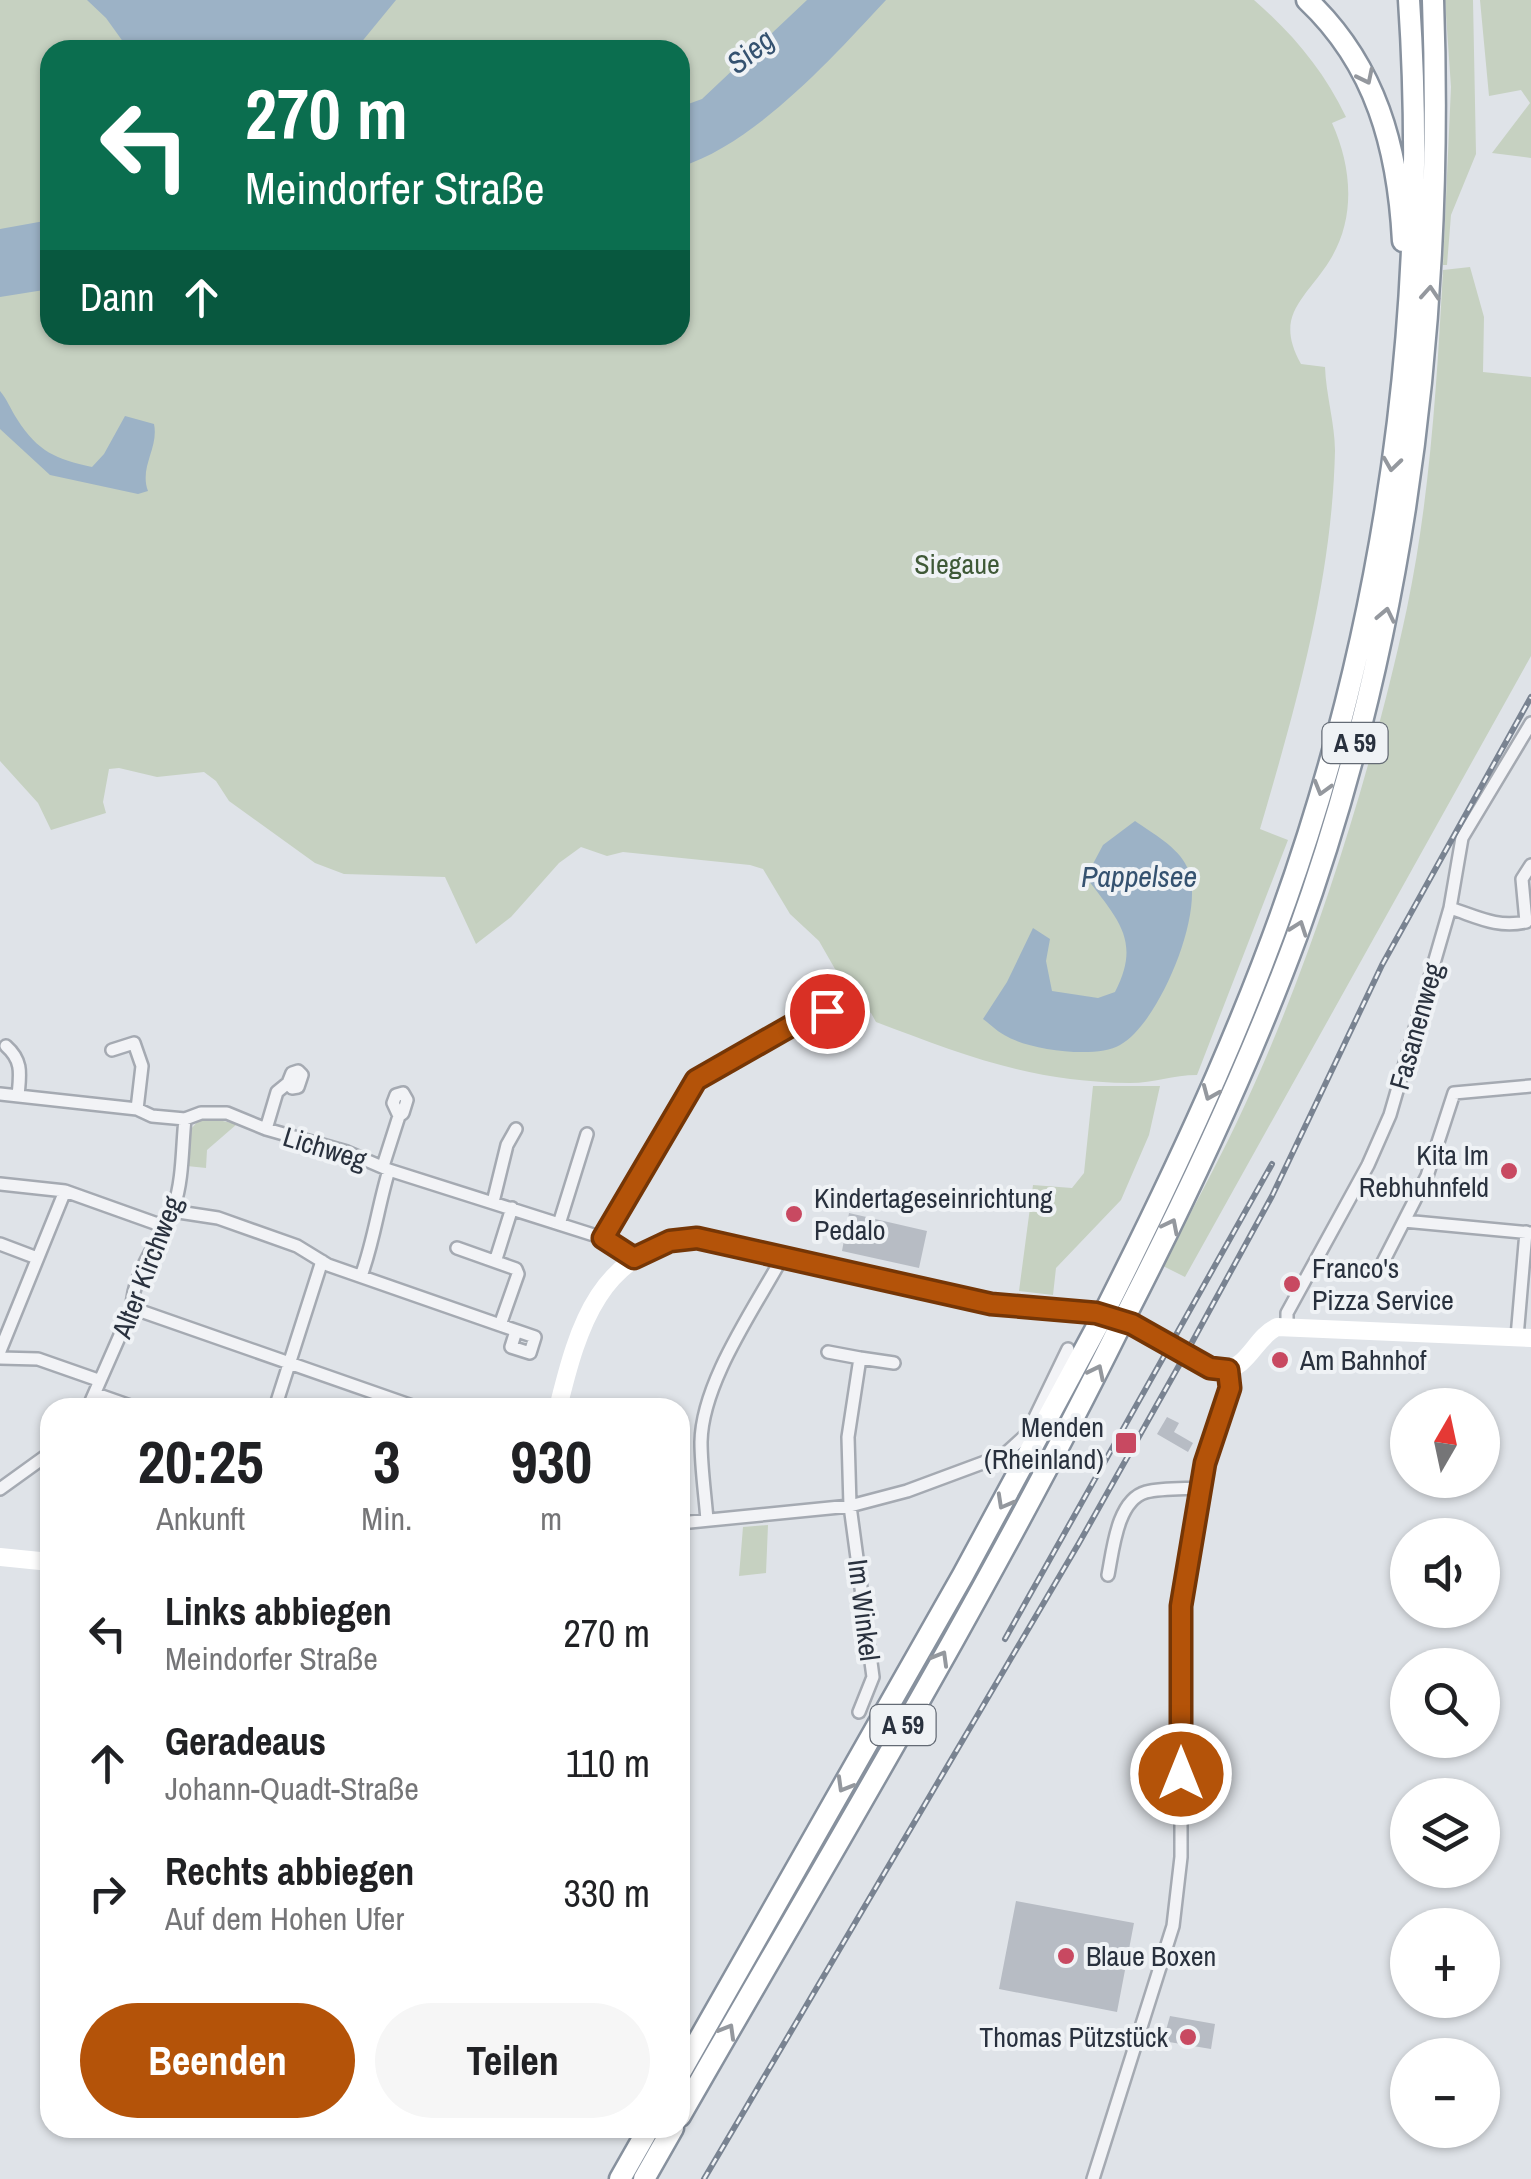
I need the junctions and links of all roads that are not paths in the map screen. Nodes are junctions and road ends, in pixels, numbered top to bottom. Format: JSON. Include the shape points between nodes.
{"nodes":[{"id":1,"x":1307,"y":0,"type":"edge"},
{"id":2,"x":1409,"y":0,"type":"edge"},
{"id":3,"x":1434,"y":0,"type":"edge"},
{"id":4,"x":1403,"y":368,"type":"junction"},
{"id":5,"x":1530,"y":727,"type":"edge"},
{"id":6,"x":1531,"y":865,"type":"edge"},
{"id":7,"x":1450,"y":908,"type":"junction"},
{"id":8,"x":1529,"y":926,"type":"edge"},
{"id":9,"x":851,"y":1002,"type":"dead end"},
{"id":10,"x":6,"y":1046,"type":"dead end"},
{"id":11,"x":112,"y":1050,"type":"dead end"},
{"id":12,"x":288,"y":1083,"type":"dead end"},
{"id":13,"x":1531,"y":1086,"type":"edge"},
{"id":14,"x":0,"y":1094,"type":"edge"},
{"id":15,"x":18,"y":1096,"type":"junction"},
{"id":16,"x":137,"y":1110,"type":"junction"},
{"id":17,"x":399,"y":1116,"type":"dead end"},
{"id":18,"x":185,"y":1119,"type":"junction"},
{"id":19,"x":516,"y":1129,"type":"dead end"},
{"id":20,"x":266,"y":1130,"type":"junction"},
{"id":21,"x":587,"y":1134,"type":"dead end"},
{"id":22,"x":386,"y":1168,"type":"junction"},
{"id":23,"x":0,"y":1184,"type":"edge"},
{"id":24,"x":65,"y":1191,"type":"junction"},
{"id":25,"x":493,"y":1202,"type":"junction"},
{"id":26,"x":512,"y":1208,"type":"junction"},
{"id":27,"x":172,"y":1211,"type":"junction"},
{"id":28,"x":1404,"y":1221,"type":"junction"},
{"id":29,"x":559,"y":1224,"type":"junction"},
{"id":30,"x":163,"y":1226,"type":"junction"},
{"id":31,"x":1528,"y":1233,"type":"edge"},
{"id":32,"x":603,"y":1238,"type":"junction"},
{"id":33,"x":0,"y":1244,"type":"edge"},
{"id":34,"x":457,"y":1248,"type":"dead end"},
{"id":35,"x":784,"y":1256,"type":"junction"},
{"id":36,"x":37,"y":1258,"type":"junction"},
{"id":37,"x":634,"y":1258,"type":"junction"},
{"id":38,"x":496,"y":1259,"type":"junction"},
{"id":39,"x":322,"y":1260,"type":"junction"},
{"id":40,"x":1379,"y":1270,"type":"dead end"},
{"id":41,"x":361,"y":1276,"type":"junction"},
{"id":42,"x":132,"y":1308,"type":"junction"},
{"id":43,"x":1112,"y":1318,"type":"junction"},
{"id":44,"x":500,"y":1325,"type":"junction"},
{"id":45,"x":1287,"y":1326,"type":"junction"},
{"id":46,"x":516,"y":1331,"type":"dead end"},
{"id":47,"x":1524,"y":1338,"type":"edge"},
{"id":48,"x":1068,"y":1350,"type":"dead end"},
{"id":49,"x":828,"y":1352,"type":"dead end"},
{"id":50,"x":0,"y":1355,"type":"edge"},
{"id":51,"x":860,"y":1358,"type":"junction"},
{"id":52,"x":289,"y":1362,"type":"junction"},
{"id":53,"x":894,"y":1363,"type":"dead end"},
{"id":54,"x":1228,"y":1370,"type":"junction"},
{"id":55,"x":98,"y":1380,"type":"junction"},
{"id":56,"x":93,"y":1398,"type":"edge"},
{"id":57,"x":278,"y":1398,"type":"edge"},
{"id":58,"x":390,"y":1398,"type":"edge"},
{"id":59,"x":561,"y":1398,"type":"edge"},
{"id":60,"x":40,"y":1460,"type":"edge"},
{"id":61,"x":1201,"y":1488,"type":"junction"},
{"id":62,"x":0,"y":1489,"type":"edge"},
{"id":63,"x":850,"y":1506,"type":"junction"},
{"id":64,"x":707,"y":1520,"type":"junction"},
{"id":65,"x":690,"y":1521,"type":"edge"},
{"id":66,"x":0,"y":1557,"type":"edge"},
{"id":67,"x":40,"y":1564,"type":"edge"},
{"id":68,"x":1108,"y":1575,"type":"dead end"},
{"id":69,"x":859,"y":1712,"type":"dead end"},
{"id":70,"x":690,"y":2055,"type":"edge"},
{"id":71,"x":690,"y":2098,"type":"edge"},
{"id":72,"x":643,"y":2138,"type":"edge"},
{"id":73,"x":668,"y":2138,"type":"edge"},
{"id":74,"x":620,"y":2179,"type":"edge"},
{"id":75,"x":644,"y":2179,"type":"edge"},
{"id":76,"x":1093,"y":2179,"type":"edge"}],
"edges":[{"from":1,"to":4,"type":"highway","number":"A 59","one_way":true,"via":[[1357,59],[1389,133],[1401,203]]},
{"from":2,"to":4,"type":"highway","number":"A 59","via":[[1416,213]]},
{"from":43,"to":3,"type":"highway","number":"A 59","one_way":true,"via":[[1224,1116],[1296,936],[1373,673],[1405,521],[1428,333],[1438,134]]},
{"from":4,"to":43,"type":"highway","number":"A 59","one_way":true,"via":[[1363,626],[1308,836],[1205,1106]]},
{"from":5,"to":7,"type":"street","name":"Fasanenweg","via":[[1462,838]]},
{"from":6,"to":8,"type":"street","via":[[1522,878]]},
{"from":7,"to":8,"type":"street","via":[[1488,924]]},
{"from":7,"to":45,"type":"street","name":"Fasanenweg","via":[[1390,1115],[1287,1313]]},
{"from":9,"to":32,"type":"street","via":[[803,1019],[696,1080]]},
{"from":10,"to":15,"type":"street","via":[[20,1068]]},
{"from":11,"to":16,"type":"street","via":[[134,1043],[142,1066]]},
{"from":12,"to":20,"type":"street","name":"Lichweg","via":[[277,1092]]},
{"from":13,"to":28,"type":"street","via":[[1454,1093],[1428,1176]]},
{"from":14,"to":15,"type":"street","name":"Lichweg"},
{"from":15,"to":16,"type":"street","name":"Lichweg"},
{"from":16,"to":18,"type":"street","name":"Lichweg"},
{"from":17,"to":22,"type":"street","name":"Lichweg"},
{"from":18,"to":20,"type":"street","name":"Lichweg","via":[[213,1112]]},
{"from":18,"to":27,"type":"street","name":"Alter Kirchweg"},
{"from":19,"to":25,"type":"street"},
{"from":20,"to":22,"type":"street","name":"Lichweg"},
{"from":21,"to":29,"type":"street"},
{"from":22,"to":25,"type":"street","name":"Lichweg"},
{"from":22,"to":41,"type":"street"},
{"from":23,"to":24,"type":"street"},
{"from":24,"to":30,"type":"street"},
{"from":24,"to":36,"type":"street"},
{"from":25,"to":26,"type":"street","name":"Lichweg"},
{"from":26,"to":29,"type":"street","name":"Lichweg"},
{"from":26,"to":38,"type":"street"},
{"from":27,"to":30,"type":"street","name":"Alter Kirchweg"},
{"from":27,"to":39,"type":"street","via":[[218,1218]]},
{"from":28,"to":31,"type":"street"},
{"from":28,"to":40,"type":"street"},
{"from":29,"to":32,"type":"street","name":"Lichweg"},
{"from":30,"to":42,"type":"street","name":"Alter Kirchweg"},
{"from":31,"to":47,"type":"street"},
{"from":32,"to":37,"type":"street","name":"Lichweg"},
{"from":33,"to":36,"type":"street"},
{"from":34,"to":38,"type":"street"},
{"from":35,"to":37,"type":"main road","via":[[697,1238],[670,1241]]},
{"from":35,"to":54,"type":"main road","via":[[991,1304],[1078,1309],[1132,1324],[1210,1368]]},
{"from":35,"to":64,"type":"street","via":[[708,1409],[701,1441]]},
{"from":36,"to":50,"type":"street"},
{"from":37,"to":59,"type":"main road","via":[[595,1298]]},
{"from":38,"to":44,"type":"street","via":[[518,1274]]},
{"from":39,"to":41,"type":"street"},
{"from":39,"to":52,"type":"street"},
{"from":41,"to":44,"type":"street"},
{"from":42,"to":52,"type":"street"},
{"from":42,"to":55,"type":"street","name":"Alter Kirchweg"},
{"from":43,"to":70,"type":"highway","number":"A 59","one_way":true},
{"from":71,"to":43,"type":"highway","number":"A 59","one_way":true,"via":[[988,1574]]},
{"from":44,"to":46,"type":"street"},
{"from":45,"to":47,"type":"main road"},
{"from":45,"to":54,"type":"main road","via":[[1264,1334]]},
{"from":48,"to":63,"type":"street","via":[[1027,1434],[1004,1455]]},
{"from":49,"to":51,"type":"street"},
{"from":50,"to":55,"type":"street","via":[[38,1359]]},
{"from":51,"to":53,"type":"street"},
{"from":51,"to":63,"type":"street","name":"Im Winkel","via":[[848,1438]]},
{"from":52,"to":57,"type":"street"},
{"from":52,"to":58,"type":"street"},
{"from":54,"to":61,"type":"street","via":[[1230,1388]]},
{"from":55,"to":56,"type":"street","name":"Alter Kirchweg"},
{"from":60,"to":62,"type":"street"},
{"from":61,"to":68,"type":"street","via":[[1136,1497],[1117,1530]]},
{"from":61,"to":76,"type":"street","via":[[1181,1608],[1182,1857],[1173,1926]]},
{"from":63,"to":64,"type":"street"},
{"from":63,"to":69,"type":"street","name":"Im Winkel","via":[[873,1678]]},
{"from":64,"to":65,"type":"street"},
{"from":66,"to":67,"type":"main road"},
{"from":72,"to":74,"type":"highway"},
{"from":73,"to":75,"type":"highway"}]}
